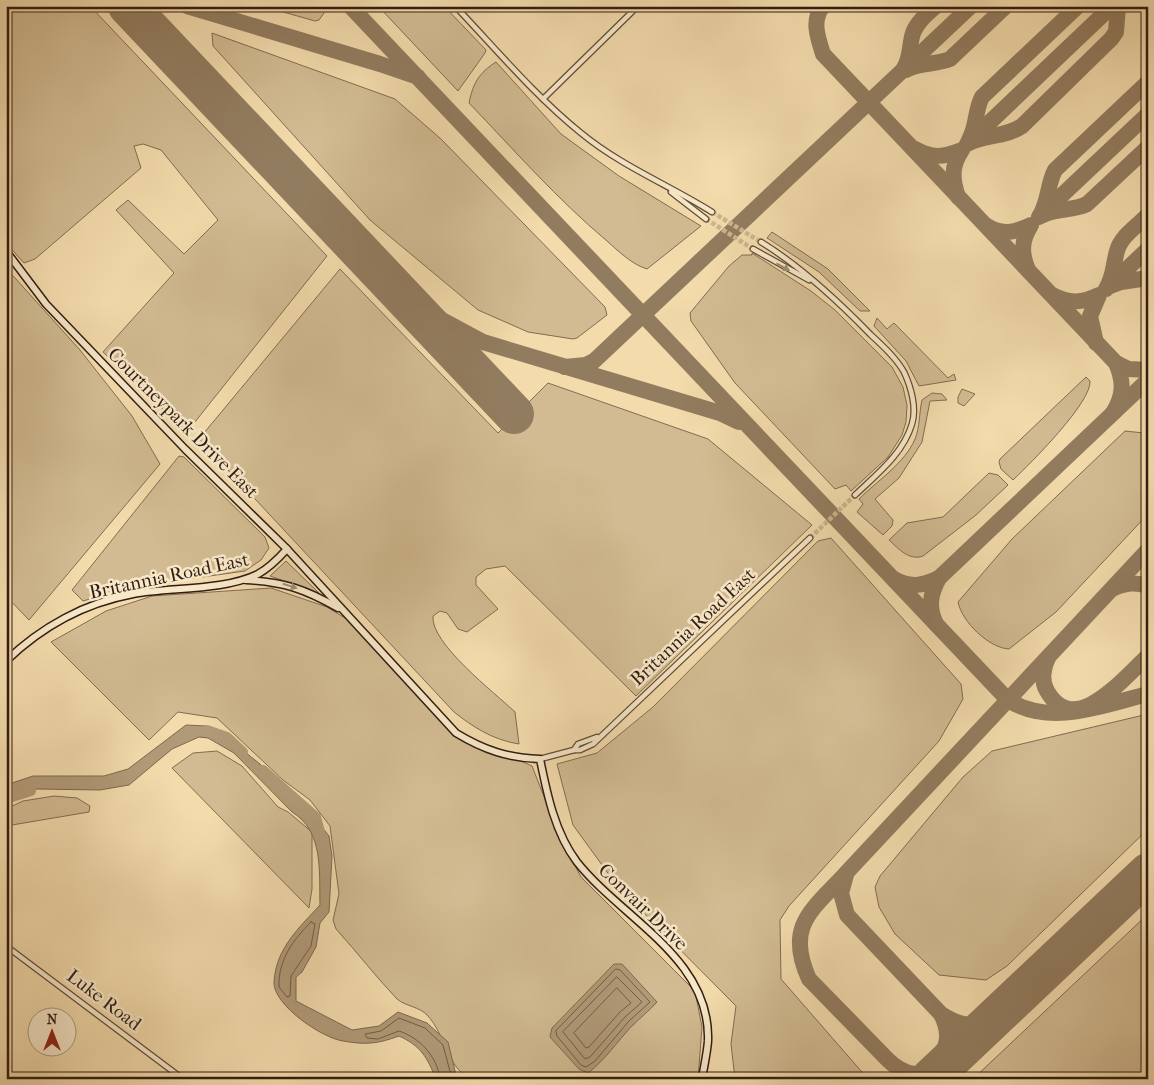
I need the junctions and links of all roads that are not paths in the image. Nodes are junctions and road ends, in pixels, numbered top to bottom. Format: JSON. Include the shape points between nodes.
{"nodes":[{"id":1,"x":455,"y":6,"type":"edge"},
{"id":2,"x":638,"y":6,"type":"edge"},
{"id":3,"x":544,"y":99,"type":"junction"},
{"id":4,"x":666,"y":188,"type":"junction"},
{"id":5,"x":712,"y":212,"type":"tunnel mouth"},
{"id":6,"x":706,"y":219,"type":"tunnel mouth"},
{"id":7,"x":761,"y":242,"type":"tunnel mouth"},
{"id":8,"x":753,"y":249,"type":"tunnel mouth"},
{"id":9,"x":6,"y":252,"type":"edge"},
{"id":10,"x":814,"y":283,"type":"junction"},
{"id":11,"x":855,"y":494,"type":"tunnel mouth"},
{"id":12,"x":810,"y":538,"type":"tunnel mouth"},
{"id":13,"x":287,"y":549,"type":"junction"},
{"id":14,"x":242,"y":580,"type":"junction"},
{"id":15,"x":344,"y":612,"type":"junction"},
{"id":16,"x":6,"y":662,"type":"edge"},
{"id":17,"x":540,"y":759,"type":"junction"},
{"id":18,"x":6,"y":946,"type":"edge"},
{"id":19,"x":183,"y":1079,"type":"edge"},
{"id":20,"x":702,"y":1079,"type":"edge"}],
"edges":[{"from":1,"to":3,"type":"street"},
{"from":2,"to":3,"type":"street"},
{"from":3,"to":4,"type":"street","via":[[582,134]]},
{"from":4,"to":5,"type":"street"},
{"from":4,"to":6,"type":"street"},
{"from":7,"to":10,"type":"street","via":[[786,257]]},
{"from":8,"to":10,"type":"street","one_way":true},
{"from":9,"to":13,"type":"street","name":"Courtneypark Drive East","via":[[46,304],[182,446]]},
{"from":10,"to":11,"type":"street","via":[[835,298],[890,354],[910,387],[912,423],[903,444]]},
{"from":12,"to":17,"type":"street","name":"Britannia Road East","via":[[597,737],[578,744],[574,750]]},
{"from":13,"to":14,"type":"street","name":"Britannia Road East","via":[[270,566]]},
{"from":13,"to":15,"type":"street","name":"Courtneypark Drive East"},
{"from":14,"to":15,"type":"street","one_way":true,"via":[[288,584]]},
{"from":14,"to":16,"type":"street","name":"Britannia Road East","via":[[108,600],[52,625],[23,645]]},
{"from":15,"to":17,"type":"street","name":"Britannia Road East","via":[[456,733],[496,754]]},
{"from":17,"to":20,"type":"street","name":"Convair Drive","via":[[554,815],[577,862],[674,956],[696,986],[702,999],[708,1041]]},
{"from":18,"to":19,"type":"street","name":"Luke Road"}]}
